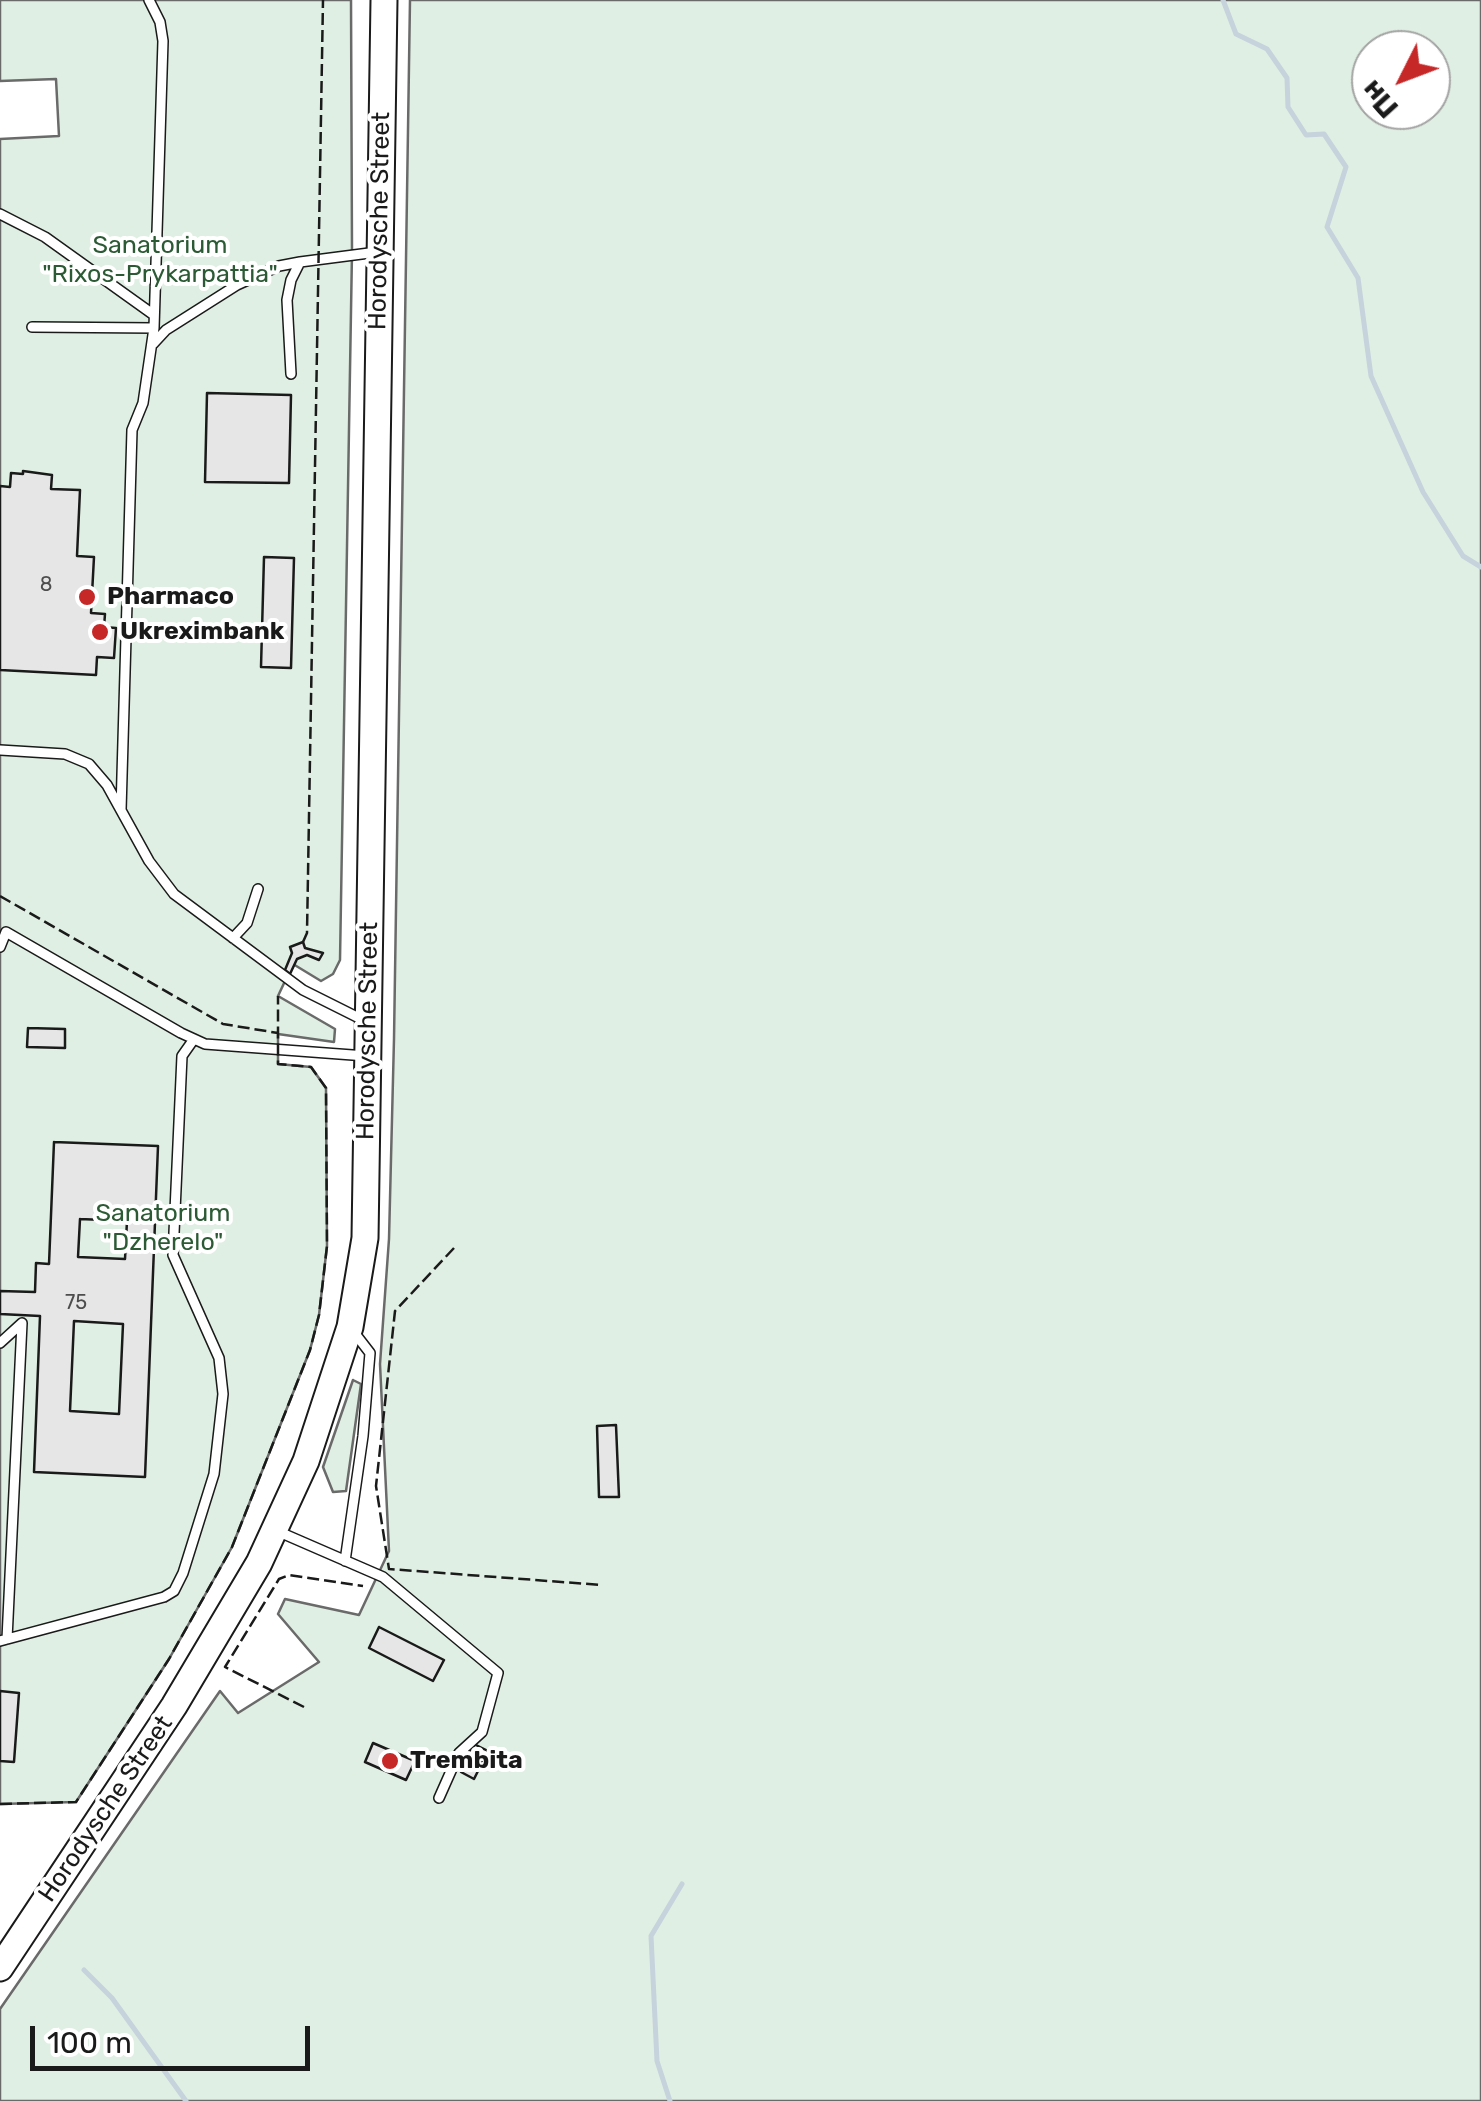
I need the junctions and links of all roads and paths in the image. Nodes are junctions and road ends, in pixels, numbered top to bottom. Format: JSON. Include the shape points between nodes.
{"nodes":[{"id":1,"x":149,"y":0,"type":"edge"},
{"id":2,"x":384,"y":0,"type":"edge"},
{"id":3,"x":0,"y":214,"type":"edge"},
{"id":4,"x":380,"y":252,"type":"junction"},
{"id":5,"x":300,"y":262,"type":"junction"},
{"id":6,"x":154,"y":315,"type":"junction"},
{"id":7,"x":32,"y":327,"type":"dead end"},
{"id":8,"x":154,"y":328,"type":"junction"},
{"id":9,"x":151,"y":346,"type":"junction"},
{"id":10,"x":291,"y":374,"type":"dead end"},
{"id":11,"x":0,"y":750,"type":"edge"},
{"id":12,"x":121,"y":810,"type":"junction"},
{"id":13,"x":258,"y":889,"type":"dead end"},
{"id":14,"x":233,"y":938,"type":"junction"},
{"id":15,"x":0,"y":948,"type":"edge"},
{"id":16,"x":368,"y":1022,"type":"junction"},
{"id":17,"x":194,"y":1039,"type":"junction"},
{"id":18,"x":368,"y":1056,"type":"junction"},
{"id":19,"x":350,"y":1327,"type":"junction"},
{"id":20,"x":0,"y":1343,"type":"edge"},
{"id":21,"x":275,"y":1530,"type":"junction"},
{"id":22,"x":345,"y":1560,"type":"junction"},
{"id":23,"x":4,"y":1640,"type":"edge"},
{"id":24,"x":439,"y":1798,"type":"dead end"},
{"id":25,"x":0,"y":1968,"type":"edge"}],
"edges":[{"from":1,"to":6,"type":"lane","via":[[163,40]]},
{"from":2,"to":4,"type":"street","name":"Horodysche Street"},
{"from":3,"to":6,"type":"lane","via":[[44,236]]},
{"from":4,"to":5,"type":"lane"},
{"from":4,"to":16,"type":"street","name":"Horodysche Street"},
{"from":5,"to":9,"type":"lane","via":[[237,285]]},
{"from":5,"to":10,"type":"lane","via":[[287,300]]},
{"from":6,"to":8,"type":"lane"},
{"from":7,"to":8,"type":"lane"},
{"from":8,"to":9,"type":"lane"},
{"from":9,"to":12,"type":"lane","via":[[132,430]]},
{"from":11,"to":12,"type":"lane","via":[[65,754],[89,764]]},
{"from":12,"to":14,"type":"lane","via":[[174,894]]},
{"from":13,"to":14,"type":"lane","via":[[247,923]]},
{"from":14,"to":16,"type":"lane","via":[[303,990]]},
{"from":15,"to":17,"type":"lane","via":[[6,932]]},
{"from":16,"to":18,"type":"street","name":"Horodysche Street"},
{"from":17,"to":18,"type":"lane"},
{"from":17,"to":23,"type":"lane","via":[[182,1056],[172,1255],[223,1370],[224,1394],[214,1474],[183,1573],[164,1597]]},
{"from":18,"to":19,"type":"street","name":"Horodysche Street","via":[[365,1238]]},
{"from":19,"to":21,"type":"street","name":"Horodysche Street"},
{"from":19,"to":22,"type":"lane","via":[[370,1353]]},
{"from":20,"to":23,"type":"lane","via":[[22,1324]]},
{"from":21,"to":22,"type":"lane"},
{"from":21,"to":25,"type":"street","name":"Horodysche Street","via":[[174,1706]]},
{"from":22,"to":24,"type":"lane","via":[[383,1577],[498,1672],[482,1732],[459,1754]]}]}
